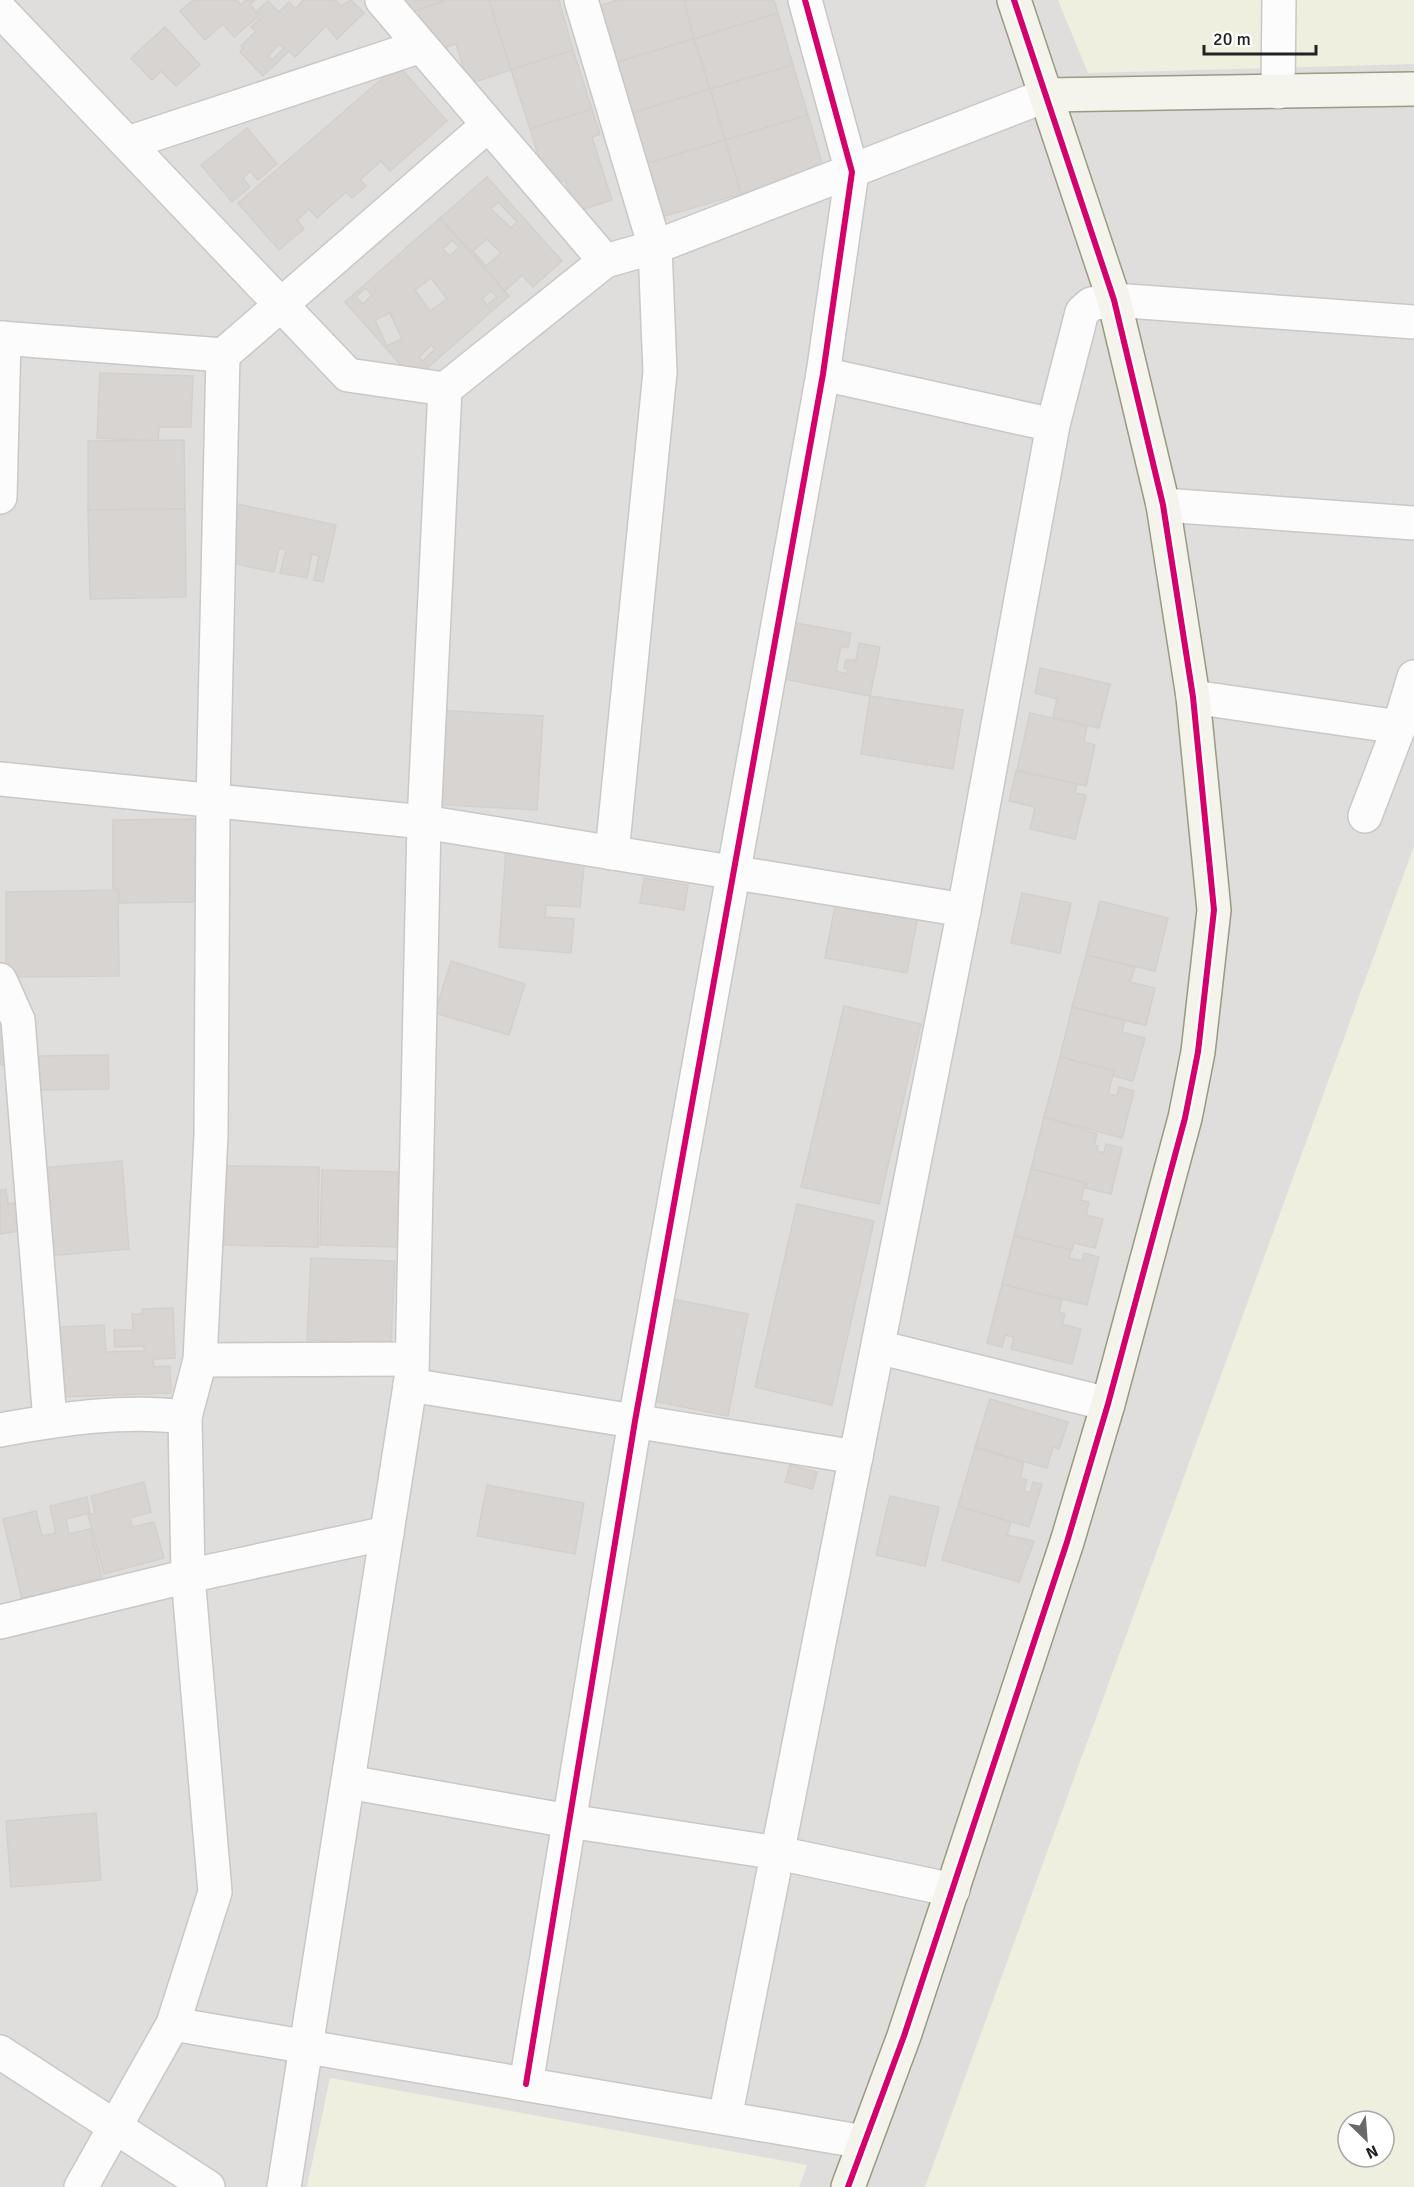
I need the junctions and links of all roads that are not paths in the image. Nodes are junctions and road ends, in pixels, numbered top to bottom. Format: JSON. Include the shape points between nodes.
{"nodes":[{"id":1,"x":382,"y":0,"type":"edge"},
{"id":2,"x":581,"y":0,"type":"edge"},
{"id":3,"x":805,"y":0,"type":"edge"},
{"id":4,"x":1014,"y":0,"type":"edge"},
{"id":5,"x":1279,"y":0,"type":"edge"},
{"id":6,"x":0,"y":10,"type":"edge"},
{"id":7,"x":421,"y":46,"type":"junction"},
{"id":8,"x":1414,"y":89,"type":"edge"},
{"id":9,"x":1278,"y":92,"type":"junction"},
{"id":10,"x":1047,"y":95,"type":"junction"},
{"id":11,"x":488,"y":124,"type":"junction"},
{"id":12,"x":128,"y":143,"type":"junction"},
{"id":13,"x":852,"y":172,"type":"junction"},
{"id":14,"x":655,"y":248,"type":"junction"},
{"id":15,"x":605,"y":261,"type":"junction"},
{"id":16,"x":1114,"y":300,"type":"junction"},
{"id":17,"x":281,"y":305,"type":"junction"},
{"id":18,"x":1414,"y":322,"type":"edge"},
{"id":19,"x":2,"y":338,"type":"edge"},
{"id":20,"x":223,"y":356,"type":"junction"},
{"id":21,"x":823,"y":374,"type":"junction"},
{"id":22,"x":445,"y":389,"type":"junction"},
{"id":23,"x":1053,"y":425,"type":"junction"},
{"id":24,"x":0,"y":497,"type":"edge"},
{"id":25,"x":1163,"y":505,"type":"junction"},
{"id":26,"x":1414,"y":523,"type":"edge"},
{"id":27,"x":1414,"y":677,"type":"edge"},
{"id":28,"x":1193,"y":697,"type":"junction"},
{"id":29,"x":1399,"y":727,"type":"junction"},
{"id":30,"x":0,"y":779,"type":"edge"},
{"id":31,"x":213,"y":801,"type":"junction"},
{"id":32,"x":1365,"y":816,"type":"dead end"},
{"id":33,"x":424,"y":822,"type":"junction"},
{"id":34,"x":612,"y":853,"type":"junction"},
{"id":35,"x":735,"y":873,"type":"junction"},
{"id":36,"x":964,"y":910,"type":"junction"},
{"id":37,"x":0,"y":980,"type":"edge"},
{"id":38,"x":878,"y":1347,"type":"junction"},
{"id":39,"x":200,"y":1360,"type":"junction"},
{"id":40,"x":411,"y":1372,"type":"junction"},
{"id":41,"x":1108,"y":1404,"type":"junction"},
{"id":42,"x":185,"y":1417,"type":"junction"},
{"id":43,"x":50,"y":1421,"type":"junction"},
{"id":44,"x":635,"y":1421,"type":"junction"},
{"id":45,"x":0,"y":1430,"type":"edge"},
{"id":46,"x":856,"y":1457,"type":"junction"},
{"id":47,"x":387,"y":1533,"type":"junction"},
{"id":48,"x":188,"y":1576,"type":"junction"},
{"id":49,"x":1,"y":1616,"type":"edge"},
{"id":50,"x":348,"y":1782,"type":"junction"},
{"id":51,"x":569,"y":1821,"type":"junction"},
{"id":52,"x":778,"y":1853,"type":"junction"},
{"id":53,"x":953,"y":1890,"type":"junction"},
{"id":54,"x":173,"y":2024,"type":"junction"},
{"id":55,"x":306,"y":2047,"type":"junction"},
{"id":56,"x":0,"y":2052,"type":"edge"},
{"id":57,"x":526,"y":2084,"type":"junction"},
{"id":58,"x":725,"y":2118,"type":"junction"},
{"id":59,"x":116,"y":2125,"type":"junction"},
{"id":60,"x":864,"y":2142,"type":"junction"},
{"id":61,"x":81,"y":2187,"type":"edge"},
{"id":62,"x":208,"y":2187,"type":"edge"},
{"id":63,"x":284,"y":2187,"type":"edge"},
{"id":64,"x":848,"y":2187,"type":"edge"}],
"edges":[{"from":1,"to":7,"type":"street"},
{"from":2,"to":14,"type":"street"},
{"from":3,"to":13,"type":"street"},
{"from":4,"to":10,"type":"street"},
{"from":5,"to":9,"type":"street"},
{"from":6,"to":12,"type":"street"},
{"from":7,"to":11,"type":"street"},
{"from":7,"to":12,"type":"street"},
{"from":8,"to":9,"type":"street"},
{"from":9,"to":10,"type":"street"},
{"from":10,"to":13,"type":"street"},
{"from":10,"to":16,"type":"street"},
{"from":11,"to":15,"type":"street"},
{"from":11,"to":17,"type":"street"},
{"from":12,"to":17,"type":"street"},
{"from":13,"to":14,"type":"street"},
{"from":13,"to":21,"type":"street"},
{"from":14,"to":15,"type":"street"},
{"from":14,"to":34,"type":"street","via":[[660,372]]},
{"from":15,"to":22,"type":"street"},
{"from":16,"to":18,"type":"street"},
{"from":16,"to":23,"type":"street","via":[[1091,304],[1082,312]]},
{"from":16,"to":25,"type":"street"},
{"from":17,"to":20,"type":"street"},
{"from":17,"to":22,"type":"street","via":[[348,375]]},
{"from":19,"to":20,"type":"street"},
{"from":19,"to":24,"type":"street"},
{"from":20,"to":31,"type":"street"},
{"from":21,"to":23,"type":"street"},
{"from":21,"to":35,"type":"street"},
{"from":22,"to":33,"type":"street"},
{"from":23,"to":36,"type":"street"},
{"from":25,"to":26,"type":"street"},
{"from":25,"to":28,"type":"street"},
{"from":27,"to":29,"type":"street"},
{"from":28,"to":29,"type":"street"},
{"from":28,"to":41,"type":"street","via":[[1214,910],[1204,1006],[1185,1118]]},
{"from":29,"to":32,"type":"street"},
{"from":30,"to":31,"type":"street"},
{"from":31,"to":33,"type":"street"},
{"from":31,"to":39,"type":"street","via":[[211,1135]]},
{"from":33,"to":34,"type":"street"},
{"from":33,"to":40,"type":"street"},
{"from":34,"to":35,"type":"street"},
{"from":35,"to":36,"type":"street"},
{"from":35,"to":44,"type":"street"},
{"from":36,"to":38,"type":"street"},
{"from":37,"to":43,"type":"street","via":[[18,1020]]},
{"from":38,"to":41,"type":"street"},
{"from":38,"to":46,"type":"street"},
{"from":39,"to":40,"type":"street"},
{"from":39,"to":42,"type":"street"},
{"from":40,"to":44,"type":"street"},
{"from":40,"to":47,"type":"street"},
{"from":41,"to":53,"type":"street"},
{"from":42,"to":43,"type":"street","via":[[155,1413]]},
{"from":42,"to":48,"type":"street"},
{"from":43,"to":45,"type":"street"},
{"from":44,"to":46,"type":"street"},
{"from":44,"to":51,"type":"street"},
{"from":46,"to":52,"type":"street"},
{"from":47,"to":48,"type":"street"},
{"from":47,"to":50,"type":"street"},
{"from":48,"to":49,"type":"street"},
{"from":48,"to":54,"type":"street","via":[[214,1892]]},
{"from":50,"to":51,"type":"street"},
{"from":50,"to":55,"type":"street"},
{"from":51,"to":52,"type":"street"},
{"from":51,"to":57,"type":"street"},
{"from":52,"to":53,"type":"street"},
{"from":52,"to":58,"type":"street"},
{"from":53,"to":60,"type":"street"},
{"from":54,"to":55,"type":"street"},
{"from":54,"to":59,"type":"street"},
{"from":55,"to":57,"type":"street"},
{"from":55,"to":63,"type":"street"},
{"from":56,"to":59,"type":"street"},
{"from":57,"to":58,"type":"street"},
{"from":58,"to":60,"type":"street"},
{"from":59,"to":61,"type":"street"},
{"from":59,"to":62,"type":"street"},
{"from":60,"to":64,"type":"street"}]}
